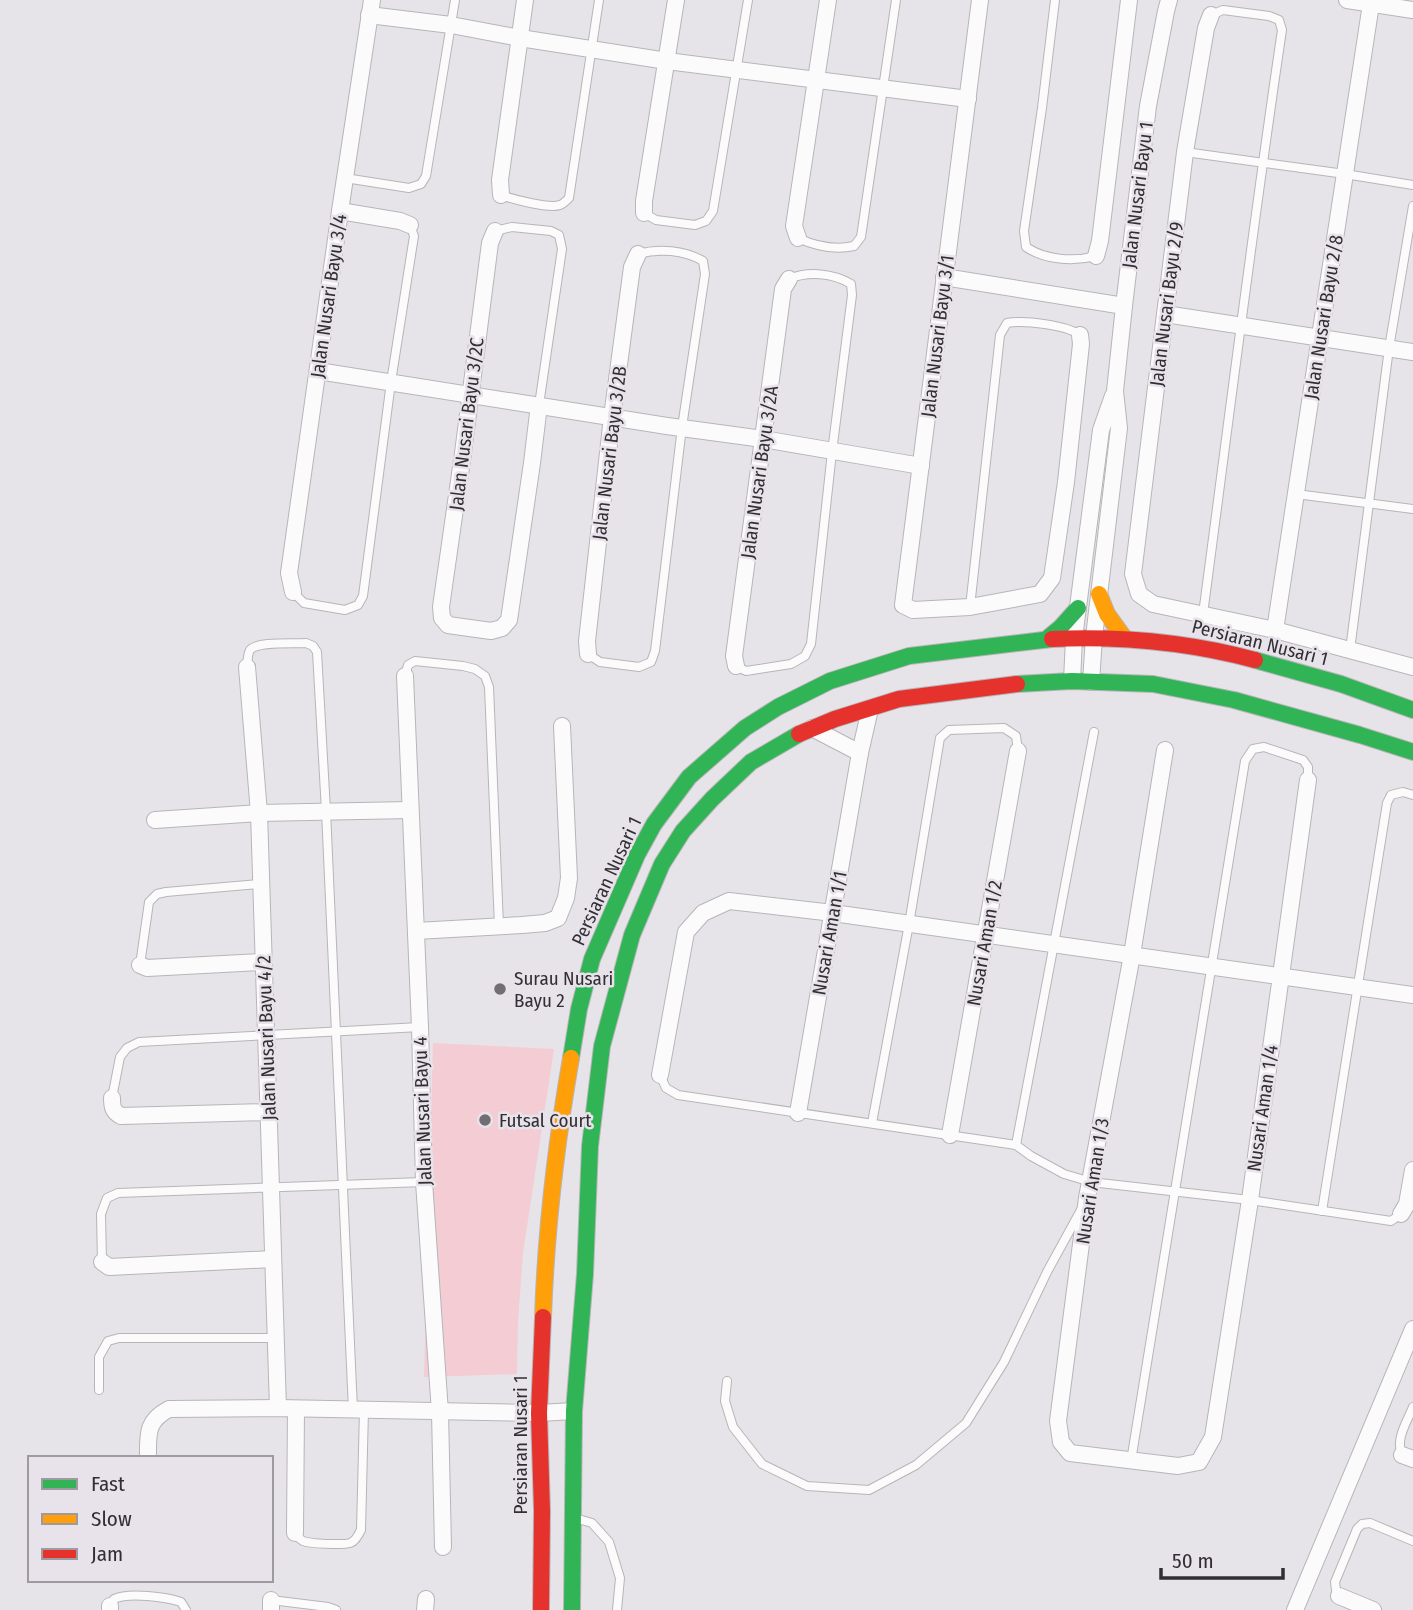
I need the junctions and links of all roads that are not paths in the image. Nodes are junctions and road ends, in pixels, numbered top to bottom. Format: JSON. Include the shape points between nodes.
{"nodes":[{"id":1,"x":455,"y":0,"type":"edge"},
{"id":2,"x":525,"y":0,"type":"edge"},
{"id":3,"x":599,"y":0,"type":"edge"},
{"id":4,"x":676,"y":0,"type":"edge"},
{"id":5,"x":748,"y":0,"type":"edge"},
{"id":6,"x":828,"y":0,"type":"edge"},
{"id":7,"x":896,"y":0,"type":"edge"},
{"id":8,"x":981,"y":0,"type":"edge"},
{"id":9,"x":1055,"y":0,"type":"edge"},
{"id":10,"x":1129,"y":0,"type":"edge"},
{"id":11,"x":1169,"y":0,"type":"edge"},
{"id":12,"x":1347,"y":0,"type":"edge"},
{"id":13,"x":1371,"y":4,"type":"junction"},
{"id":14,"x":370,"y":7,"type":"edge"},
{"id":15,"x":1413,"y":10,"type":"edge"},
{"id":16,"x":1211,"y":16,"type":"joint"},
{"id":17,"x":451,"y":25,"type":"junction"},
{"id":18,"x":520,"y":38,"type":"junction"},
{"id":19,"x":591,"y":50,"type":"junction"},
{"id":20,"x":667,"y":61,"type":"junction"},
{"id":21,"x":737,"y":69,"type":"junction"},
{"id":22,"x":817,"y":81,"type":"junction"},
{"id":23,"x":883,"y":88,"type":"junction"},
{"id":24,"x":968,"y":99,"type":"junction"},
{"id":25,"x":1185,"y":152,"type":"junction"},
{"id":26,"x":1262,"y":162,"type":"junction"},
{"id":27,"x":1345,"y":174,"type":"junction"},
{"id":28,"x":345,"y":178,"type":"junction"},
{"id":29,"x":1413,"y":185,"type":"edge"},
{"id":30,"x":501,"y":195,"type":"joint"},
{"id":31,"x":1413,"y":206,"type":"edge"},
{"id":32,"x":340,"y":211,"type":"junction"},
{"id":33,"x":644,"y":213,"type":"joint"},
{"id":34,"x":410,"y":225,"type":"joint"},
{"id":35,"x":495,"y":231,"type":"joint"},
{"id":36,"x":798,"y":238,"type":"joint"},
{"id":37,"x":638,"y":254,"type":"joint"},
{"id":38,"x":1096,"y":256,"type":"joint"},
{"id":39,"x":944,"y":277,"type":"junction"},
{"id":40,"x":789,"y":279,"type":"joint"},
{"id":41,"x":1124,"y":306,"type":"junction"},
{"id":42,"x":1165,"y":314,"type":"junction"},
{"id":43,"x":1242,"y":326,"type":"junction"},
{"id":44,"x":1080,"y":335,"type":"joint"},
{"id":45,"x":1320,"y":338,"type":"junction"},
{"id":46,"x":1389,"y":348,"type":"junction"},
{"id":47,"x":1413,"y":352,"type":"edge"},
{"id":48,"x":318,"y":371,"type":"junction"},
{"id":49,"x":391,"y":383,"type":"junction"},
{"id":50,"x":1115,"y":391,"type":"junction"},
{"id":51,"x":470,"y":395,"type":"junction"},
{"id":52,"x":539,"y":405,"type":"junction"},
{"id":53,"x":612,"y":417,"type":"junction"},
{"id":54,"x":682,"y":427,"type":"junction"},
{"id":55,"x":763,"y":439,"type":"junction"},
{"id":56,"x":832,"y":452,"type":"junction"},
{"id":57,"x":921,"y":466,"type":"junction"},
{"id":58,"x":1296,"y":494,"type":"junction"},
{"id":59,"x":1369,"y":503,"type":"junction"},
{"id":60,"x":1413,"y":509,"type":"edge"},
{"id":61,"x":293,"y":592,"type":"joint"},
{"id":62,"x":1099,"y":594,"type":"junction"},
{"id":63,"x":970,"y":607,"type":"junction"},
{"id":64,"x":1078,"y":608,"type":"junction"},
{"id":65,"x":1203,"y":614,"type":"junction"},
{"id":66,"x":1275,"y":630,"type":"junction"},
{"id":67,"x":1048,"y":638,"type":"junction"},
{"id":68,"x":1074,"y":638,"type":"junction"},
{"id":69,"x":1094,"y":638,"type":"junction"},
{"id":70,"x":1125,"y":639,"type":"junction"},
{"id":71,"x":1350,"y":650,"type":"junction"},
{"id":72,"x":588,"y":654,"type":"joint"},
{"id":73,"x":736,"y":666,"type":"joint"},
{"id":74,"x":247,"y":667,"type":"joint"},
{"id":75,"x":1413,"y":667,"type":"edge"},
{"id":76,"x":405,"y":676,"type":"joint"},
{"id":77,"x":1072,"y":681,"type":"junction"},
{"id":78,"x":1091,"y":682,"type":"junction"},
{"id":79,"x":870,"y":709,"type":"junction"},
{"id":80,"x":1413,"y":710,"type":"edge"},
{"id":81,"x":562,"y":726,"type":"dead end"},
{"id":82,"x":812,"y":728,"type":"junction"},
{"id":83,"x":1094,"y":732,"type":"dead end"},
{"id":84,"x":1165,"y":750,"type":"dead end"},
{"id":85,"x":1018,"y":751,"type":"joint"},
{"id":86,"x":1413,"y":752,"type":"edge"},
{"id":87,"x":860,"y":753,"type":"junction"},
{"id":88,"x":1308,"y":780,"type":"joint"},
{"id":89,"x":1413,"y":796,"type":"edge"},
{"id":90,"x":410,"y":810,"type":"junction"},
{"id":91,"x":326,"y":811,"type":"junction"},
{"id":92,"x":258,"y":813,"type":"junction"},
{"id":93,"x":155,"y":820,"type":"dead end"},
{"id":94,"x":260,"y":884,"type":"junction"},
{"id":95,"x":833,"y":913,"type":"junction"},
{"id":96,"x":909,"y":924,"type":"junction"},
{"id":97,"x":499,"y":926,"type":"junction"},
{"id":98,"x":416,"y":931,"type":"junction"},
{"id":99,"x":985,"y":934,"type":"junction"},
{"id":100,"x":1054,"y":944,"type":"junction"},
{"id":101,"x":1132,"y":955,"type":"junction"},
{"id":102,"x":263,"y":962,"type":"junction"},
{"id":103,"x":140,"y":965,"type":"joint"},
{"id":104,"x":1211,"y":967,"type":"junction"},
{"id":105,"x":1281,"y":976,"type":"junction"},
{"id":106,"x":1357,"y":988,"type":"junction"},
{"id":107,"x":1413,"y":995,"type":"edge"},
{"id":108,"x":419,"y":1027,"type":"junction"},
{"id":109,"x":336,"y":1031,"type":"junction"},
{"id":110,"x":266,"y":1035,"type":"junction"},
{"id":111,"x":660,"y":1075,"type":"joint"},
{"id":112,"x":112,"y":1098,"type":"joint"},
{"id":113,"x":268,"y":1112,"type":"junction"},
{"id":114,"x":799,"y":1113,"type":"junction"},
{"id":115,"x":872,"y":1124,"type":"junction"},
{"id":116,"x":950,"y":1135,"type":"junction"},
{"id":117,"x":1016,"y":1145,"type":"junction"},
{"id":118,"x":1413,"y":1170,"type":"edge"},
{"id":119,"x":424,"y":1182,"type":"junction"},
{"id":120,"x":1091,"y":1182,"type":"junction"},
{"id":121,"x":343,"y":1185,"type":"junction"},
{"id":122,"x":270,"y":1188,"type":"junction"},
{"id":123,"x":1175,"y":1191,"type":"junction"},
{"id":124,"x":1087,"y":1198,"type":"junction"},
{"id":125,"x":1250,"y":1200,"type":"junction"},
{"id":126,"x":1322,"y":1211,"type":"junction"},
{"id":127,"x":1401,"y":1214,"type":"joint"},
{"id":128,"x":273,"y":1259,"type":"junction"},
{"id":129,"x":102,"y":1262,"type":"joint"},
{"id":130,"x":1413,"y":1329,"type":"edge"},
{"id":131,"x":276,"y":1338,"type":"junction"},
{"id":132,"x":727,"y":1381,"type":"dead end"},
{"id":133,"x":99,"y":1390,"type":"dead end"},
{"id":134,"x":1413,"y":1407,"type":"edge"},
{"id":135,"x":278,"y":1408,"type":"junction"},
{"id":136,"x":296,"y":1409,"type":"junction"},
{"id":137,"x":358,"y":1410,"type":"junction"},
{"id":138,"x":575,"y":1411,"type":"junction"},
{"id":139,"x":440,"y":1412,"type":"junction"},
{"id":140,"x":539,"y":1413,"type":"junction"},
{"id":141,"x":1213,"y":1437,"type":"joint"},
{"id":142,"x":148,"y":1456,"type":"edge"},
{"id":143,"x":1408,"y":1457,"type":"edge"},
{"id":144,"x":1131,"y":1461,"type":"junction"},
{"id":145,"x":572,"y":1517,"type":"junction"},
{"id":146,"x":295,"y":1533,"type":"joint"},
{"id":147,"x":1413,"y":1541,"type":"edge"},
{"id":148,"x":443,"y":1547,"type":"dead end"},
{"id":149,"x":1339,"y":1596,"type":"joint"},
{"id":150,"x":271,"y":1605,"type":"edge"},
{"id":151,"x":110,"y":1608,"type":"edge"},
{"id":152,"x":186,"y":1610,"type":"edge"},
{"id":153,"x":336,"y":1610,"type":"edge"},
{"id":154,"x":541,"y":1610,"type":"edge"},
{"id":155,"x":572,"y":1610,"type":"edge"},
{"id":156,"x":617,"y":1610,"type":"edge"},
{"id":157,"x":1295,"y":1610,"type":"edge"},
{"id":158,"x":1373,"y":1610,"type":"edge"}],
"edges":[{"from":1,"to":17,"type":"lane"},
{"from":2,"to":18,"type":"street"},
{"from":3,"to":19,"type":"lane"},
{"from":4,"to":20,"type":"street"},
{"from":5,"to":21,"type":"lane"},
{"from":6,"to":22,"type":"street"},
{"from":7,"to":23,"type":"lane"},
{"from":8,"to":24,"type":"street","name":"Jalan Nusari Bayu 3/1"},
{"from":9,"to":38,"type":"lane","via":[[1024,231],[1026,247],[1038,255],[1081,260]]},
{"from":10,"to":38,"type":"street"},
{"from":11,"to":41,"type":"street","name":"Jalan Nusari Bayu 1","via":[[1148,106]]},
{"from":12,"to":13,"type":"street"},
{"from":13,"to":15,"type":"street"},
{"from":13,"to":27,"type":"street","name":"Jalan Nusari Bayu 2/8"},
{"from":14,"to":17,"type":"street"},
{"from":14,"to":28,"type":"street","name":"Jalan Nusari Bayu 3/4"},
{"from":16,"to":25,"type":"street","name":"Jalan Nusari Bayu 2/9"},
{"from":16,"to":26,"type":"lane","via":[[1223,10],[1279,20],[1282,30]]},
{"from":17,"to":18,"type":"street"},
{"from":17,"to":28,"type":"lane","via":[[421,184],[409,188]]},
{"from":18,"to":19,"type":"street"},
{"from":18,"to":30,"type":"street"},
{"from":19,"to":20,"type":"street"},
{"from":19,"to":30,"type":"lane","via":[[569,198],[552,206]]},
{"from":20,"to":21,"type":"street"},
{"from":20,"to":33,"type":"street"},
{"from":21,"to":22,"type":"street"},
{"from":21,"to":33,"type":"lane","via":[[713,211],[706,221],[695,225],[656,220]]},
{"from":22,"to":23,"type":"street"},
{"from":22,"to":36,"type":"street","via":[[794,226]]},
{"from":23,"to":24,"type":"street"},
{"from":23,"to":36,"type":"lane","via":[[861,237],[854,246],[843,248]]},
{"from":24,"to":39,"type":"street","name":"Jalan Nusari Bayu 3/1"},
{"from":25,"to":26,"type":"lane"},
{"from":25,"to":42,"type":"street","name":"Jalan Nusari Bayu 2/9"},
{"from":26,"to":27,"type":"lane"},
{"from":26,"to":43,"type":"lane"},
{"from":27,"to":29,"type":"lane"},
{"from":27,"to":45,"type":"street","name":"Jalan Nusari Bayu 2/8"},
{"from":28,"to":32,"type":"street","name":"Jalan Nusari Bayu 3/4"},
{"from":31,"to":46,"type":"lane"},
{"from":32,"to":34,"type":"street"},
{"from":32,"to":48,"type":"street","name":"Jalan Nusari Bayu 3/4"},
{"from":34,"to":49,"type":"lane","via":[[414,236]]},
{"from":35,"to":51,"type":"street","name":"Jalan Nusari Bayu 3/2C"},
{"from":35,"to":52,"type":"lane","via":[[512,227],[559,235],[562,249]]},
{"from":37,"to":53,"type":"street","name":"Jalan Nusari Bayu 3/2B","via":[[632,267]]},
{"from":37,"to":54,"type":"lane","via":[[653,250],[691,254],[703,261],[705,274]]},
{"from":39,"to":41,"type":"street"},
{"from":39,"to":57,"type":"street","name":"Jalan Nusari Bayu 3/1"},
{"from":40,"to":55,"type":"street","name":"Jalan Nusari Bayu 3/2A","via":[[783,289]]},
{"from":40,"to":56,"type":"lane","via":[[802,274],[839,277],[851,284]]},
{"from":41,"to":50,"type":"street","name":"Jalan Nusari Bayu 1"},
{"from":42,"to":43,"type":"street"},
{"from":42,"to":65,"type":"street","name":"Jalan Nusari Bayu 2/9","via":[[1133,574],[1139,594],[1153,604]]},
{"from":43,"to":45,"type":"street"},
{"from":43,"to":65,"type":"lane"},
{"from":44,"to":63,"type":"street","via":[[1052,578],[1040,594]]},
{"from":44,"to":63,"type":"lane","via":[[1072,329],[1018,321],[1007,323],[1000,335]]},
{"from":45,"to":46,"type":"street"},
{"from":45,"to":58,"type":"street","name":"Jalan Nusari Bayu 2/8"},
{"from":46,"to":47,"type":"street"},
{"from":46,"to":59,"type":"lane"},
{"from":48,"to":49,"type":"street"},
{"from":48,"to":61,"type":"street","name":"Jalan Nusari Bayu 3/4","via":[[289,573]]},
{"from":49,"to":51,"type":"street"},
{"from":49,"to":61,"type":"lane","via":[[363,596],[358,605],[345,610],[304,603]]},
{"from":50,"to":62,"type":"street","name":"Jalan Nusari Bayu 1","via":[[1119,428]]},
{"from":50,"to":64,"type":"street","name":"Jalan Nusari Bayu 1","via":[[1101,430]]},
{"from":51,"to":52,"type":"street"},
{"from":51,"to":52,"type":"street","name":"Jalan Nusari Bayu 3/2C","via":[[441,607],[448,625],[491,631],[509,620]]},
{"from":52,"to":53,"type":"street"},
{"from":53,"to":54,"type":"street"},
{"from":53,"to":72,"type":"street","name":"Jalan Nusari Bayu 3/2B"},
{"from":54,"to":55,"type":"street"},
{"from":54,"to":72,"type":"lane","via":[[652,662],[639,667],[600,662]]},
{"from":55,"to":56,"type":"street"},
{"from":55,"to":73,"type":"street","name":"Jalan Nusari Bayu 3/2A"},
{"from":56,"to":57,"type":"street"},
{"from":56,"to":73,"type":"lane","via":[[811,645],[805,656],[791,664],[746,671]]},
{"from":57,"to":63,"type":"street","name":"Jalan Nusari Bayu 3/1","via":[[903,605],[914,610]]},
{"from":58,"to":59,"type":"lane"},
{"from":58,"to":66,"type":"street","name":"Jalan Nusari Bayu 2/8"},
{"from":59,"to":60,"type":"lane"},
{"from":59,"to":71,"type":"lane"},
{"from":62,"to":69,"type":"street","name":"Jalan Nusari Bayu 1"},
{"from":62,"to":70,"type":"main road"},
{"from":64,"to":67,"type":"main road"},
{"from":64,"to":68,"type":"street","name":"Jalan Nusari Bayu 1"},
{"from":65,"to":66,"type":"street"},
{"from":66,"to":71,"type":"street"},
{"from":67,"to":68,"type":"main road","name":"Persiaran Nusari 1"},
{"from":67,"to":140,"type":"main road","name":"Persiaran Nusari 1","via":[[909,656],[830,681],[745,728],[689,776],[654,824],[592,958],[579,1009],[547,1234]]},
{"from":68,"to":69,"type":"main road","name":"Persiaran Nusari 1"},
{"from":68,"to":77,"type":"street","name":"Jalan Nusari Bayu 1"},
{"from":69,"to":70,"type":"main road","name":"Persiaran Nusari 1"},
{"from":69,"to":78,"type":"street","name":"Jalan Nusari Bayu 1"},
{"from":70,"to":80,"type":"main road","name":"Persiaran Nusari 1","via":[[1225,652],[1341,684]]},
{"from":71,"to":75,"type":"street"},
{"from":74,"to":91,"type":"lane","via":[[251,649],[258,645],[306,643],[317,652]]},
{"from":74,"to":92,"type":"street","name":"Jalan Nusari Bayu 4/2"},
{"from":76,"to":90,"type":"street","name":"Jalan Nusari Bayu 4"},
{"from":76,"to":97,"type":"lane","via":[[408,665],[415,661],[463,666],[485,676]]},
{"from":77,"to":78,"type":"main road"},
{"from":77,"to":79,"type":"main road","via":[[935,693]]},
{"from":78,"to":86,"type":"main road","via":[[1153,684],[1234,700]]},
{"from":79,"to":82,"type":"main road"},
{"from":79,"to":87,"type":"street","name":"Nusari Aman 1/1"},
{"from":81,"to":97,"type":"street","via":[[566,898],[558,918]]},
{"from":82,"to":87,"type":"street"},
{"from":82,"to":138,"type":"main road","via":[[751,762],[683,831],[662,864],[632,935],[602,1046],[590,1146]]},
{"from":83,"to":100,"type":"lane"},
{"from":84,"to":101,"type":"street","name":"Nusari Aman 1/3"},
{"from":85,"to":96,"type":"lane","via":[[1016,736],[1004,728],[949,730],[940,738]]},
{"from":85,"to":99,"type":"street","name":"Nusari Aman 1/2"},
{"from":87,"to":95,"type":"street","name":"Nusari Aman 1/1"},
{"from":88,"to":104,"type":"lane","via":[[1303,760],[1264,747],[1252,749],[1245,761]]},
{"from":88,"to":105,"type":"street","name":"Nusari Aman 1/4"},
{"from":89,"to":106,"type":"lane","via":[[1403,792],[1391,795],[1387,803]]},
{"from":90,"to":91,"type":"street"},
{"from":90,"to":98,"type":"street","name":"Jalan Nusari Bayu 4"},
{"from":91,"to":92,"type":"street"},
{"from":91,"to":109,"type":"lane"},
{"from":92,"to":93,"type":"street"},
{"from":92,"to":94,"type":"street","name":"Jalan Nusari Bayu 4/2"},
{"from":94,"to":102,"type":"street","name":"Jalan Nusari Bayu 4/2"},
{"from":94,"to":103,"type":"lane","via":[[157,894],[149,902]]},
{"from":95,"to":96,"type":"street"},
{"from":95,"to":111,"type":"street","via":[[729,901],[703,913],[686,932]]},
{"from":95,"to":114,"type":"street","name":"Nusari Aman 1/1"},
{"from":96,"to":99,"type":"street"},
{"from":96,"to":115,"type":"lane"},
{"from":97,"to":98,"type":"street"},
{"from":98,"to":108,"type":"street","name":"Jalan Nusari Bayu 4"},
{"from":99,"to":100,"type":"street"},
{"from":99,"to":116,"type":"street","name":"Nusari Aman 1/2"},
{"from":100,"to":101,"type":"street"},
{"from":100,"to":117,"type":"lane"},
{"from":101,"to":104,"type":"street"},
{"from":101,"to":120,"type":"street","name":"Nusari Aman 1/3"},
{"from":102,"to":103,"type":"street"},
{"from":102,"to":110,"type":"street","name":"Jalan Nusari Bayu 4/2"},
{"from":104,"to":105,"type":"street"},
{"from":104,"to":123,"type":"lane"},
{"from":105,"to":106,"type":"street"},
{"from":105,"to":125,"type":"street","name":"Nusari Aman 1/4"},
{"from":106,"to":107,"type":"street"},
{"from":106,"to":126,"type":"lane"},
{"from":108,"to":109,"type":"lane"},
{"from":108,"to":119,"type":"street","name":"Jalan Nusari Bayu 4"},
{"from":109,"to":110,"type":"lane"},
{"from":109,"to":121,"type":"lane"},
{"from":110,"to":112,"type":"lane","via":[[139,1042],[120,1057]]},
{"from":110,"to":113,"type":"street","name":"Jalan Nusari Bayu 4/2"},
{"from":111,"to":114,"type":"lane","via":[[666,1088],[678,1095]]},
{"from":112,"to":113,"type":"street","via":[[115,1113],[121,1116]]},
{"from":113,"to":122,"type":"street","name":"Jalan Nusari Bayu 4/2"},
{"from":114,"to":115,"type":"lane"},
{"from":115,"to":116,"type":"lane"},
{"from":116,"to":117,"type":"lane"},
{"from":117,"to":120,"type":"lane","via":[[1064,1174]]},
{"from":118,"to":127,"type":"street"},
{"from":119,"to":121,"type":"lane"},
{"from":119,"to":139,"type":"street","name":"Jalan Nusari Bayu 4"},
{"from":120,"to":123,"type":"lane"},
{"from":120,"to":124,"type":"street","name":"Nusari Aman 1/3"},
{"from":121,"to":122,"type":"lane"},
{"from":121,"to":137,"type":"lane"},
{"from":122,"to":128,"type":"street","name":"Jalan Nusari Bayu 4/2"},
{"from":122,"to":129,"type":"lane","via":[[118,1193],[107,1198],[101,1213]]},
{"from":123,"to":125,"type":"lane"},
{"from":123,"to":144,"type":"lane"},
{"from":124,"to":132,"type":"lane","via":[[1004,1362],[966,1423],[916,1465],[869,1490],[807,1486],[762,1464],[733,1427],[725,1401]]},
{"from":124,"to":144,"type":"street","name":"Nusari Aman 1/3","via":[[1059,1432],[1070,1453]]},
{"from":125,"to":126,"type":"lane"},
{"from":125,"to":141,"type":"street","name":"Nusari Aman 1/4"},
{"from":126,"to":127,"type":"lane","via":[[1391,1221]]},
{"from":128,"to":129,"type":"street","via":[[108,1267]]},
{"from":128,"to":131,"type":"street","name":"Jalan Nusari Bayu 4/2"},
{"from":130,"to":157,"type":"street"},
{"from":131,"to":133,"type":"lane","via":[[108,1341],[99,1357]]},
{"from":131,"to":135,"type":"street","name":"Jalan Nusari Bayu 4/2"},
{"from":134,"to":143,"type":"lane","via":[[1399,1441]]},
{"from":135,"to":136,"type":"street"},
{"from":135,"to":142,"type":"street","via":[[169,1409],[152,1422]]},
{"from":136,"to":137,"type":"street"},
{"from":136,"to":146,"type":"street"},
{"from":137,"to":139,"type":"street"},
{"from":137,"to":146,"type":"lane","via":[[361,1530],[352,1542],[343,1544],[305,1542]]},
{"from":138,"to":140,"type":"street"},
{"from":138,"to":145,"type":"main road"},
{"from":139,"to":140,"type":"street"},
{"from":139,"to":148,"type":"street","name":"Jalan Nusari Bayu 4"},
{"from":140,"to":154,"type":"main road","name":"Persiaran Nusari 1"},
{"from":141,"to":144,"type":"street","name":"Nusari Aman 1/3","via":[[1199,1462],[1178,1466]]},
{"from":145,"to":155,"type":"main road"},
{"from":145,"to":156,"type":"lane","via":[[592,1523],[609,1542],[620,1578]]},
{"from":147,"to":149,"type":"lane","via":[[1363,1524],[1335,1582]]},
{"from":149,"to":158,"type":"street"},
{"from":150,"to":153,"type":"lane"},
{"from":151,"to":152,"type":"lane","via":[[114,1599],[126,1596],[171,1599]]}]}
